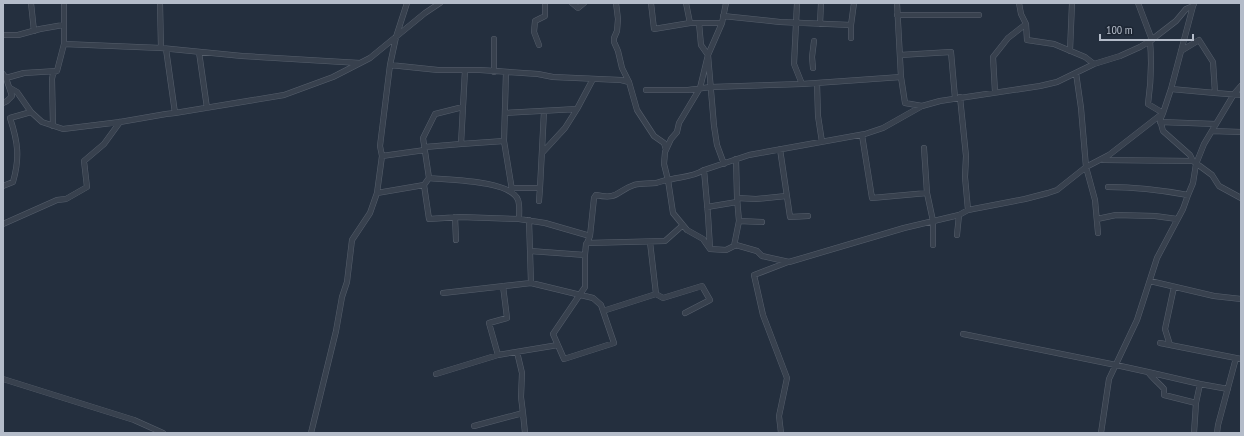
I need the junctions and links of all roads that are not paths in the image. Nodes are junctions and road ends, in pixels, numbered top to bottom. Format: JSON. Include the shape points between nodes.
{"nodes":[{"id":1,"x":31,"y":3,"type":"edge"},
{"id":2,"x":64,"y":3,"type":"edge"},
{"id":3,"x":160,"y":3,"type":"edge"},
{"id":4,"x":407,"y":3,"type":"edge"},
{"id":5,"x":440,"y":3,"type":"edge"},
{"id":6,"x":545,"y":3,"type":"edge"},
{"id":7,"x":572,"y":3,"type":"edge"},
{"id":8,"x":616,"y":3,"type":"edge"},
{"id":9,"x":651,"y":3,"type":"edge"},
{"id":10,"x":686,"y":3,"type":"edge"},
{"id":11,"x":726,"y":3,"type":"edge"},
{"id":12,"x":797,"y":3,"type":"edge"},
{"id":13,"x":821,"y":3,"type":"edge"},
{"id":14,"x":854,"y":3,"type":"edge"},
{"id":15,"x":897,"y":3,"type":"edge"},
{"id":16,"x":1019,"y":3,"type":"edge"},
{"id":17,"x":1072,"y":3,"type":"edge"},
{"id":18,"x":1138,"y":3,"type":"edge"},
{"id":19,"x":581,"y":4,"type":"edge"},
{"id":20,"x":1194,"y":5,"type":"edge"},
{"id":21,"x":897,"y":15,"type":"junction"},
{"id":22,"x":979,"y":15,"type":"dead end"},
{"id":23,"x":723,"y":16,"type":"junction"},
{"id":24,"x":796,"y":22,"type":"junction"},
{"id":25,"x":690,"y":23,"type":"junction"},
{"id":26,"x":699,"y":23,"type":"junction"},
{"id":27,"x":722,"y":23,"type":"junction"},
{"id":28,"x":820,"y":24,"type":"junction"},
{"id":29,"x":1026,"y":24,"type":"junction"},
{"id":30,"x":63,"y":25,"type":"junction"},
{"id":31,"x":851,"y":25,"type":"junction"},
{"id":32,"x":34,"y":31,"type":"junction"},
{"id":33,"x":3,"y":35,"type":"edge"},
{"id":34,"x":396,"y":37,"type":"junction"},
{"id":35,"x":851,"y":38,"type":"dead end"},
{"id":36,"x":494,"y":39,"type":"dead end"},
{"id":37,"x":1151,"y":40,"type":"junction"},
{"id":38,"x":814,"y":41,"type":"dead end"},
{"id":39,"x":64,"y":44,"type":"junction"},
{"id":40,"x":539,"y":45,"type":"dead end"},
{"id":41,"x":164,"y":48,"type":"junction"},
{"id":42,"x":1070,"y":51,"type":"junction"},
{"id":43,"x":1181,"y":51,"type":"junction"},
{"id":44,"x":199,"y":52,"type":"junction"},
{"id":45,"x":708,"y":55,"type":"junction"},
{"id":46,"x":900,"y":55,"type":"junction"},
{"id":47,"x":360,"y":63,"type":"junction"},
{"id":48,"x":1094,"y":64,"type":"junction"},
{"id":49,"x":390,"y":65,"type":"junction"},
{"id":50,"x":813,"y":68,"type":"dead end"},
{"id":51,"x":57,"y":70,"type":"junction"},
{"id":52,"x":464,"y":70,"type":"junction"},
{"id":53,"x":494,"y":72,"type":"junction"},
{"id":54,"x":506,"y":72,"type":"junction"},
{"id":55,"x":1076,"y":73,"type":"junction"},
{"id":56,"x":5,"y":76,"type":"edge"},
{"id":57,"x":902,"y":77,"type":"junction"},
{"id":58,"x":593,"y":79,"type":"junction"},
{"id":59,"x":629,"y":82,"type":"junction"},
{"id":60,"x":817,"y":83,"type":"junction"},
{"id":61,"x":802,"y":84,"type":"junction"},
{"id":62,"x":1241,"y":86,"type":"edge"},
{"id":63,"x":711,"y":87,"type":"junction"},
{"id":64,"x":10,"y":88,"type":"junction"},
{"id":65,"x":700,"y":88,"type":"junction"},
{"id":66,"x":1171,"y":89,"type":"junction"},
{"id":67,"x":646,"y":90,"type":"dead end"},
{"id":68,"x":995,"y":92,"type":"junction"},
{"id":69,"x":1215,"y":94,"type":"junction"},
{"id":70,"x":1234,"y":94,"type":"junction"},
{"id":71,"x":1241,"y":95,"type":"edge"},
{"id":72,"x":958,"y":98,"type":"junction"},
{"id":73,"x":3,"y":103,"type":"edge"},
{"id":74,"x":922,"y":106,"type":"junction"},
{"id":75,"x":463,"y":107,"type":"junction"},
{"id":76,"x":207,"y":108,"type":"junction"},
{"id":77,"x":577,"y":109,"type":"junction"},
{"id":78,"x":544,"y":111,"type":"junction"},
{"id":79,"x":31,"y":112,"type":"junction"},
{"id":80,"x":175,"y":113,"type":"junction"},
{"id":81,"x":505,"y":113,"type":"junction"},
{"id":82,"x":1163,"y":114,"type":"junction"},
{"id":83,"x":120,"y":122,"type":"junction"},
{"id":84,"x":1160,"y":122,"type":"junction"},
{"id":85,"x":1216,"y":124,"type":"junction"},
{"id":86,"x":53,"y":126,"type":"junction"},
{"id":87,"x":1212,"y":131,"type":"junction"},
{"id":88,"x":1241,"y":132,"type":"edge"},
{"id":89,"x":862,"y":135,"type":"junction"},
{"id":90,"x":504,"y":141,"type":"junction"},
{"id":91,"x":822,"y":142,"type":"junction"},
{"id":92,"x":461,"y":144,"type":"junction"},
{"id":93,"x":425,"y":148,"type":"junction"},
{"id":94,"x":924,"y":148,"type":"dead end"},
{"id":95,"x":780,"y":149,"type":"junction"},
{"id":96,"x":666,"y":150,"type":"junction"},
{"id":97,"x":542,"y":153,"type":"junction"},
{"id":98,"x":382,"y":156,"type":"junction"},
{"id":99,"x":736,"y":159,"type":"junction"},
{"id":100,"x":1097,"y":161,"type":"junction"},
{"id":101,"x":1194,"y":163,"type":"junction"},
{"id":102,"x":724,"y":164,"type":"junction"},
{"id":103,"x":1086,"y":167,"type":"junction"},
{"id":104,"x":704,"y":170,"type":"junction"},
{"id":105,"x":429,"y":178,"type":"junction"},
{"id":106,"x":668,"y":180,"type":"junction"},
{"id":107,"x":424,"y":185,"type":"junction"},
{"id":108,"x":3,"y":186,"type":"edge"},
{"id":109,"x":1108,"y":187,"type":"dead end"},
{"id":110,"x":540,"y":188,"type":"junction"},
{"id":111,"x":512,"y":191,"type":"junction"},
{"id":112,"x":377,"y":193,"type":"junction"},
{"id":113,"x":927,"y":193,"type":"junction"},
{"id":114,"x":1188,"y":195,"type":"junction"},
{"id":115,"x":786,"y":196,"type":"junction"},
{"id":116,"x":1241,"y":198,"type":"edge"},
{"id":117,"x":737,"y":200,"type":"junction"},
{"id":118,"x":539,"y":201,"type":"dead end"},
{"id":119,"x":708,"y":207,"type":"junction"},
{"id":120,"x":968,"y":210,"type":"junction"},
{"id":121,"x":958,"y":215,"type":"junction"},
{"id":122,"x":808,"y":216,"type":"dead end"},
{"id":123,"x":455,"y":217,"type":"junction"},
{"id":124,"x":519,"y":219,"type":"junction"},
{"id":125,"x":1097,"y":219,"type":"junction"},
{"id":126,"x":1177,"y":219,"type":"junction"},
{"id":127,"x":530,"y":220,"type":"junction"},
{"id":128,"x":739,"y":221,"type":"junction"},
{"id":129,"x":933,"y":221,"type":"junction"},
{"id":130,"x":762,"y":222,"type":"dead end"},
{"id":131,"x":3,"y":224,"type":"edge"},
{"id":132,"x":683,"y":225,"type":"junction"},
{"id":133,"x":1098,"y":233,"type":"dead end"},
{"id":134,"x":957,"y":235,"type":"dead end"},
{"id":135,"x":590,"y":236,"type":"junction"},
{"id":136,"x":456,"y":240,"type":"dead end"},
{"id":137,"x":650,"y":242,"type":"junction"},
{"id":138,"x":587,"y":243,"type":"junction"},
{"id":139,"x":933,"y":245,"type":"dead end"},
{"id":140,"x":734,"y":246,"type":"junction"},
{"id":141,"x":710,"y":249,"type":"junction"},
{"id":142,"x":530,"y":251,"type":"junction"},
{"id":143,"x":585,"y":255,"type":"junction"},
{"id":144,"x":789,"y":262,"type":"junction"},
{"id":145,"x":1150,"y":281,"type":"junction"},
{"id":146,"x":531,"y":283,"type":"junction"},
{"id":147,"x":503,"y":286,"type":"junction"},
{"id":148,"x":1174,"y":287,"type":"junction"},
{"id":149,"x":443,"y":294,"type":"dead end"},
{"id":150,"x":656,"y":294,"type":"junction"},
{"id":151,"x":580,"y":295,"type":"junction"},
{"id":152,"x":1241,"y":299,"type":"edge"},
{"id":153,"x":603,"y":311,"type":"junction"},
{"id":154,"x":685,"y":313,"type":"dead end"},
{"id":155,"x":962,"y":334,"type":"dead end"},
{"id":156,"x":1160,"y":343,"type":"dead end"},
{"id":157,"x":558,"y":345,"type":"junction"},
{"id":158,"x":1170,"y":345,"type":"junction"},
{"id":159,"x":517,"y":352,"type":"junction"},
{"id":160,"x":498,"y":355,"type":"junction"},
{"id":161,"x":1239,"y":359,"type":"edge"},
{"id":162,"x":1116,"y":364,"type":"junction"},
{"id":163,"x":1148,"y":372,"type":"junction"},
{"id":164,"x":436,"y":374,"type":"dead end"},
{"id":165,"x":3,"y":379,"type":"edge"},
{"id":166,"x":1200,"y":384,"type":"junction"},
{"id":167,"x":1228,"y":389,"type":"junction"},
{"id":168,"x":1196,"y":404,"type":"junction"},
{"id":169,"x":523,"y":413,"type":"junction"},
{"id":170,"x":474,"y":426,"type":"dead end"},
{"id":171,"x":163,"y":433,"type":"edge"},
{"id":172,"x":311,"y":433,"type":"edge"},
{"id":173,"x":525,"y":433,"type":"edge"},
{"id":174,"x":781,"y":433,"type":"edge"},
{"id":175,"x":1101,"y":433,"type":"edge"},
{"id":176,"x":1194,"y":433,"type":"edge"},
{"id":177,"x":1217,"y":433,"type":"edge"}],
"edges":[{"from":1,"to":32,"type":"street"},
{"from":2,"to":30,"type":"street"},
{"from":3,"to":41,"type":"street"},
{"from":4,"to":34,"type":"street"},
{"from":5,"to":34,"type":"street"},
{"from":6,"to":40,"type":"street","via":[[545,16],[535,21],[534,32]]},
{"from":7,"to":19,"type":"street","via":[[578,8]]},
{"from":8,"to":59,"type":"street","via":[[618,19],[614,42]]},
{"from":9,"to":25,"type":"street","via":[[654,29]]},
{"from":10,"to":25,"type":"street"},
{"from":11,"to":23,"type":"street"},
{"from":12,"to":24,"type":"street"},
{"from":13,"to":28,"type":"street"},
{"from":14,"to":31,"type":"street"},
{"from":15,"to":21,"type":"street"},
{"from":16,"to":29,"type":"street"},
{"from":17,"to":42,"type":"street"},
{"from":18,"to":37,"type":"street"},
{"from":20,"to":37,"type":"street"},
{"from":20,"to":43,"type":"street"},
{"from":21,"to":22,"type":"street"},
{"from":21,"to":46,"type":"street"},
{"from":23,"to":24,"type":"street"},
{"from":23,"to":27,"type":"street"},
{"from":24,"to":28,"type":"street"},
{"from":24,"to":61,"type":"street","via":[[794,64]]},
{"from":25,"to":26,"type":"street"},
{"from":26,"to":27,"type":"street"},
{"from":26,"to":45,"type":"street","via":[[701,45]]},
{"from":27,"to":45,"type":"street"},
{"from":28,"to":31,"type":"street"},
{"from":29,"to":42,"type":"street","via":[[1027,40],[1054,44]]},
{"from":29,"to":68,"type":"street","via":[[1008,38],[993,57]]},
{"from":30,"to":32,"type":"street"},
{"from":30,"to":39,"type":"street"},
{"from":31,"to":35,"type":"street"},
{"from":32,"to":33,"type":"street"},
{"from":34,"to":47,"type":"street"},
{"from":34,"to":49,"type":"street"},
{"from":36,"to":53,"type":"street"},
{"from":37,"to":48,"type":"street","via":[[1120,56]]},
{"from":37,"to":82,"type":"street","via":[[1152,68],[1148,104]]},
{"from":38,"to":50,"type":"street"},
{"from":39,"to":41,"type":"street"},
{"from":39,"to":51,"type":"street"},
{"from":41,"to":44,"type":"street"},
{"from":41,"to":80,"type":"street"},
{"from":42,"to":48,"type":"street"},
{"from":43,"to":66,"type":"street"},
{"from":43,"to":69,"type":"street","via":[[1199,40],[1212,62]]},
{"from":44,"to":47,"type":"street"},
{"from":44,"to":76,"type":"street"},
{"from":45,"to":63,"type":"street"},
{"from":45,"to":65,"type":"street"},
{"from":46,"to":57,"type":"street"},
{"from":46,"to":72,"type":"street","via":[[951,52]]},
{"from":47,"to":76,"type":"street","via":[[333,78],[284,95]]},
{"from":48,"to":55,"type":"street"},
{"from":49,"to":52,"type":"street"},
{"from":49,"to":98,"type":"street","via":[[380,146]]},
{"from":51,"to":56,"type":"street"},
{"from":51,"to":86,"type":"street","via":[[52,79]]},
{"from":52,"to":53,"type":"street"},
{"from":52,"to":75,"type":"street"},
{"from":53,"to":54,"type":"street"},
{"from":54,"to":58,"type":"street"},
{"from":54,"to":81,"type":"street"},
{"from":55,"to":68,"type":"street","via":[[1056,82]]},
{"from":55,"to":103,"type":"street"},
{"from":56,"to":64,"type":"street"},
{"from":57,"to":60,"type":"street"},
{"from":57,"to":74,"type":"street","via":[[905,103]]},
{"from":58,"to":59,"type":"street"},
{"from":58,"to":77,"type":"street"},
{"from":59,"to":96,"type":"street","via":[[637,110],[654,136],[664,143]]},
{"from":60,"to":61,"type":"street"},
{"from":60,"to":91,"type":"street"},
{"from":61,"to":63,"type":"street"},
{"from":62,"to":70,"type":"street"},
{"from":63,"to":65,"type":"street"},
{"from":63,"to":102,"type":"street","via":[[715,133]]},
{"from":64,"to":73,"type":"street","via":[[12,96]]},
{"from":64,"to":79,"type":"street","via":[[17,92]]},
{"from":65,"to":67,"type":"street"},
{"from":65,"to":96,"type":"street"},
{"from":66,"to":69,"type":"street"},
{"from":66,"to":82,"type":"street"},
{"from":68,"to":72,"type":"street"},
{"from":69,"to":70,"type":"street"},
{"from":70,"to":71,"type":"street"},
{"from":70,"to":85,"type":"street"},
{"from":72,"to":74,"type":"street"},
{"from":72,"to":120,"type":"street","via":[[966,156]]},
{"from":74,"to":89,"type":"street","via":[[883,128]]},
{"from":75,"to":92,"type":"street"},
{"from":75,"to":93,"type":"street","via":[[435,114],[423,138]]},
{"from":76,"to":80,"type":"street"},
{"from":77,"to":78,"type":"street"},
{"from":77,"to":97,"type":"street","via":[[565,128]]},
{"from":78,"to":81,"type":"street"},
{"from":78,"to":97,"type":"street"},
{"from":79,"to":86,"type":"street","via":[[42,122]]},
{"from":79,"to":108,"type":"street","via":[[10,118],[18,148],[17,168],[13,182]]},
{"from":80,"to":83,"type":"street"},
{"from":81,"to":90,"type":"street"},
{"from":82,"to":84,"type":"street"},
{"from":82,"to":100,"type":"street","via":[[1109,155]]},
{"from":83,"to":86,"type":"street","via":[[63,129]]},
{"from":83,"to":131,"type":"street","via":[[104,144],[84,161],[87,188]]},
{"from":84,"to":85,"type":"street"},
{"from":84,"to":101,"type":"street","via":[[1163,131],[1190,155]]},
{"from":85,"to":87,"type":"street"},
{"from":87,"to":88,"type":"street"},
{"from":87,"to":101,"type":"street"},
{"from":89,"to":91,"type":"street"},
{"from":89,"to":113,"type":"street","via":[[872,198]]},
{"from":90,"to":92,"type":"street"},
{"from":90,"to":111,"type":"street"},
{"from":91,"to":95,"type":"street"},
{"from":92,"to":93,"type":"street"},
{"from":93,"to":98,"type":"street"},
{"from":93,"to":105,"type":"street"},
{"from":94,"to":113,"type":"street"},
{"from":95,"to":99,"type":"street"},
{"from":95,"to":115,"type":"street"},
{"from":96,"to":106,"type":"street","via":[[664,164]]},
{"from":97,"to":110,"type":"street"},
{"from":98,"to":112,"type":"street"},
{"from":99,"to":102,"type":"street"},
{"from":99,"to":117,"type":"street"},
{"from":100,"to":101,"type":"street","via":[[1107,159]]},
{"from":100,"to":103,"type":"street"},
{"from":101,"to":114,"type":"street","via":[[1193,183]]},
{"from":101,"to":116,"type":"street","via":[[1212,175],[1219,186]]},
{"from":102,"to":104,"type":"street"},
{"from":103,"to":120,"type":"street","via":[[1057,190]]},
{"from":103,"to":125,"type":"street"},
{"from":104,"to":106,"type":"street"},
{"from":104,"to":119,"type":"street"},
{"from":105,"to":107,"type":"street"},
{"from":105,"to":111,"type":"street","via":[[489,184]]},
{"from":106,"to":132,"type":"street","via":[[672,213]]},
{"from":106,"to":135,"type":"street","via":[[633,185],[616,196],[596,196]]},
{"from":107,"to":112,"type":"street"},
{"from":107,"to":123,"type":"street","via":[[429,218]]},
{"from":109,"to":114,"type":"street","via":[[1161,190]]},
{"from":110,"to":111,"type":"street"},
{"from":110,"to":118,"type":"street"},
{"from":111,"to":124,"type":"street","via":[[518,200]]},
{"from":112,"to":172,"type":"street","via":[[370,213],[352,240],[347,282]]},
{"from":113,"to":129,"type":"street"},
{"from":114,"to":126,"type":"street"},
{"from":115,"to":117,"type":"street"},
{"from":115,"to":122,"type":"street","via":[[790,218]]},
{"from":117,"to":119,"type":"street"},
{"from":117,"to":128,"type":"street"},
{"from":119,"to":141,"type":"street"},
{"from":120,"to":121,"type":"street"},
{"from":121,"to":129,"type":"street"},
{"from":121,"to":134,"type":"street"},
{"from":123,"to":124,"type":"street"},
{"from":123,"to":136,"type":"street"},
{"from":124,"to":127,"type":"street"},
{"from":125,"to":126,"type":"street","via":[[1116,215]]},
{"from":125,"to":133,"type":"street"},
{"from":126,"to":145,"type":"street","via":[[1157,258]]},
{"from":127,"to":135,"type":"street"},
{"from":127,"to":142,"type":"street"},
{"from":128,"to":130,"type":"street"},
{"from":128,"to":140,"type":"street"},
{"from":129,"to":139,"type":"street"},
{"from":129,"to":144,"type":"street"},
{"from":132,"to":137,"type":"street","via":[[665,241]]},
{"from":132,"to":141,"type":"street","via":[[703,239]]},
{"from":135,"to":138,"type":"street"},
{"from":137,"to":138,"type":"street"},
{"from":137,"to":150,"type":"street"},
{"from":138,"to":143,"type":"street"},
{"from":140,"to":141,"type":"street","via":[[726,250]]},
{"from":140,"to":144,"type":"street"},
{"from":142,"to":143,"type":"street"},
{"from":142,"to":146,"type":"street"},
{"from":143,"to":151,"type":"street","via":[[585,287]]},
{"from":144,"to":174,"type":"street","via":[[754,275],[763,314],[787,378],[779,416]]},
{"from":145,"to":148,"type":"street"},
{"from":145,"to":162,"type":"street","via":[[1137,320]]},
{"from":146,"to":147,"type":"street"},
{"from":146,"to":151,"type":"street"},
{"from":147,"to":149,"type":"street"},
{"from":147,"to":160,"type":"street","via":[[507,318],[489,323]]},
{"from":148,"to":152,"type":"street"},
{"from":148,"to":158,"type":"street","via":[[1165,329]]},
{"from":150,"to":153,"type":"street"},
{"from":150,"to":154,"type":"street","via":[[663,298],[702,286],[710,300]]},
{"from":151,"to":153,"type":"street","via":[[593,298]]},
{"from":151,"to":157,"type":"street","via":[[553,334]]},
{"from":153,"to":157,"type":"street","via":[[614,343],[564,359]]},
{"from":155,"to":162,"type":"street"},
{"from":156,"to":158,"type":"street"},
{"from":157,"to":159,"type":"street"},
{"from":158,"to":161,"type":"street"},
{"from":159,"to":160,"type":"street"},
{"from":159,"to":169,"type":"street","via":[[522,373]]},
{"from":160,"to":164,"type":"street"},
{"from":161,"to":167,"type":"street"},
{"from":162,"to":163,"type":"street"},
{"from":162,"to":175,"type":"street","via":[[1109,379]]},
{"from":163,"to":166,"type":"street"},
{"from":163,"to":168,"type":"street","via":[[1164,389],[1164,395]]},
{"from":165,"to":171,"type":"street","via":[[134,420]]},
{"from":166,"to":167,"type":"street"},
{"from":166,"to":168,"type":"street"},
{"from":167,"to":177,"type":"street"},
{"from":168,"to":176,"type":"street"},
{"from":169,"to":170,"type":"street"},
{"from":169,"to":173,"type":"street"}]}
